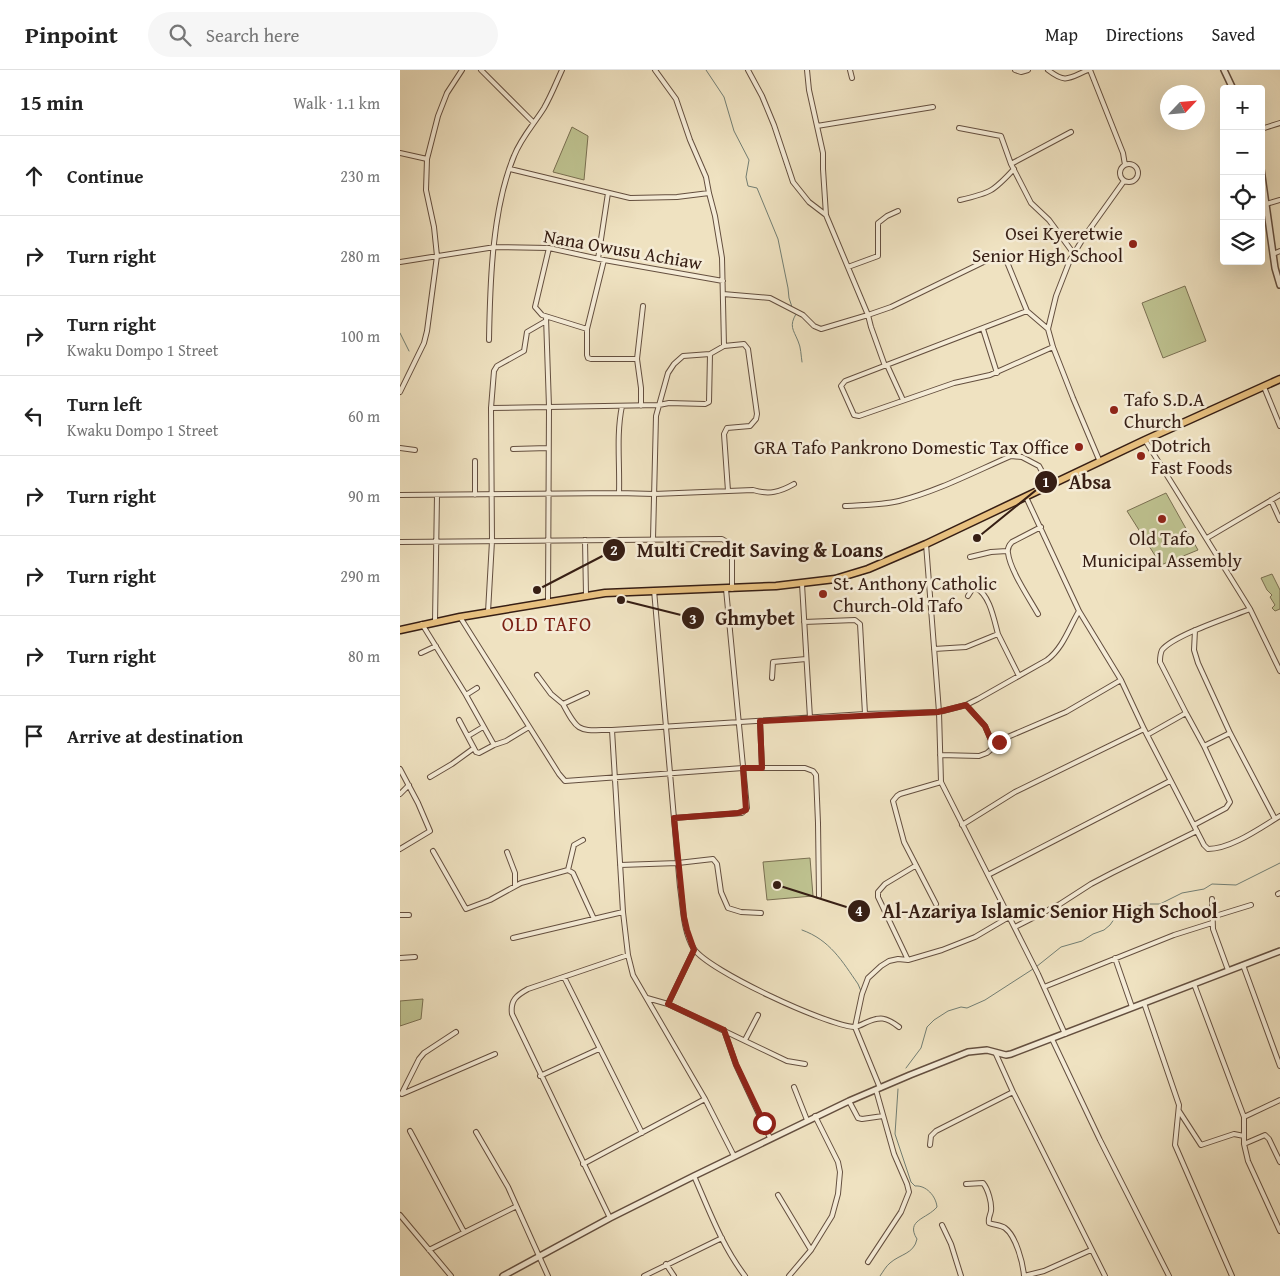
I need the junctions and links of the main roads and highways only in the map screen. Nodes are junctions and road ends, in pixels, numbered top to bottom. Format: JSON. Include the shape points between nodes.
{"nodes":[{"id":1,"x":1280,"y":379,"type":"edge"},
{"id":2,"x":400,"y":630,"type":"edge"}],
"edges":[{"from":1,"to":2,"type":"main road","via":[[926,544],[852,575],[802,584],[586,595]]}]}
